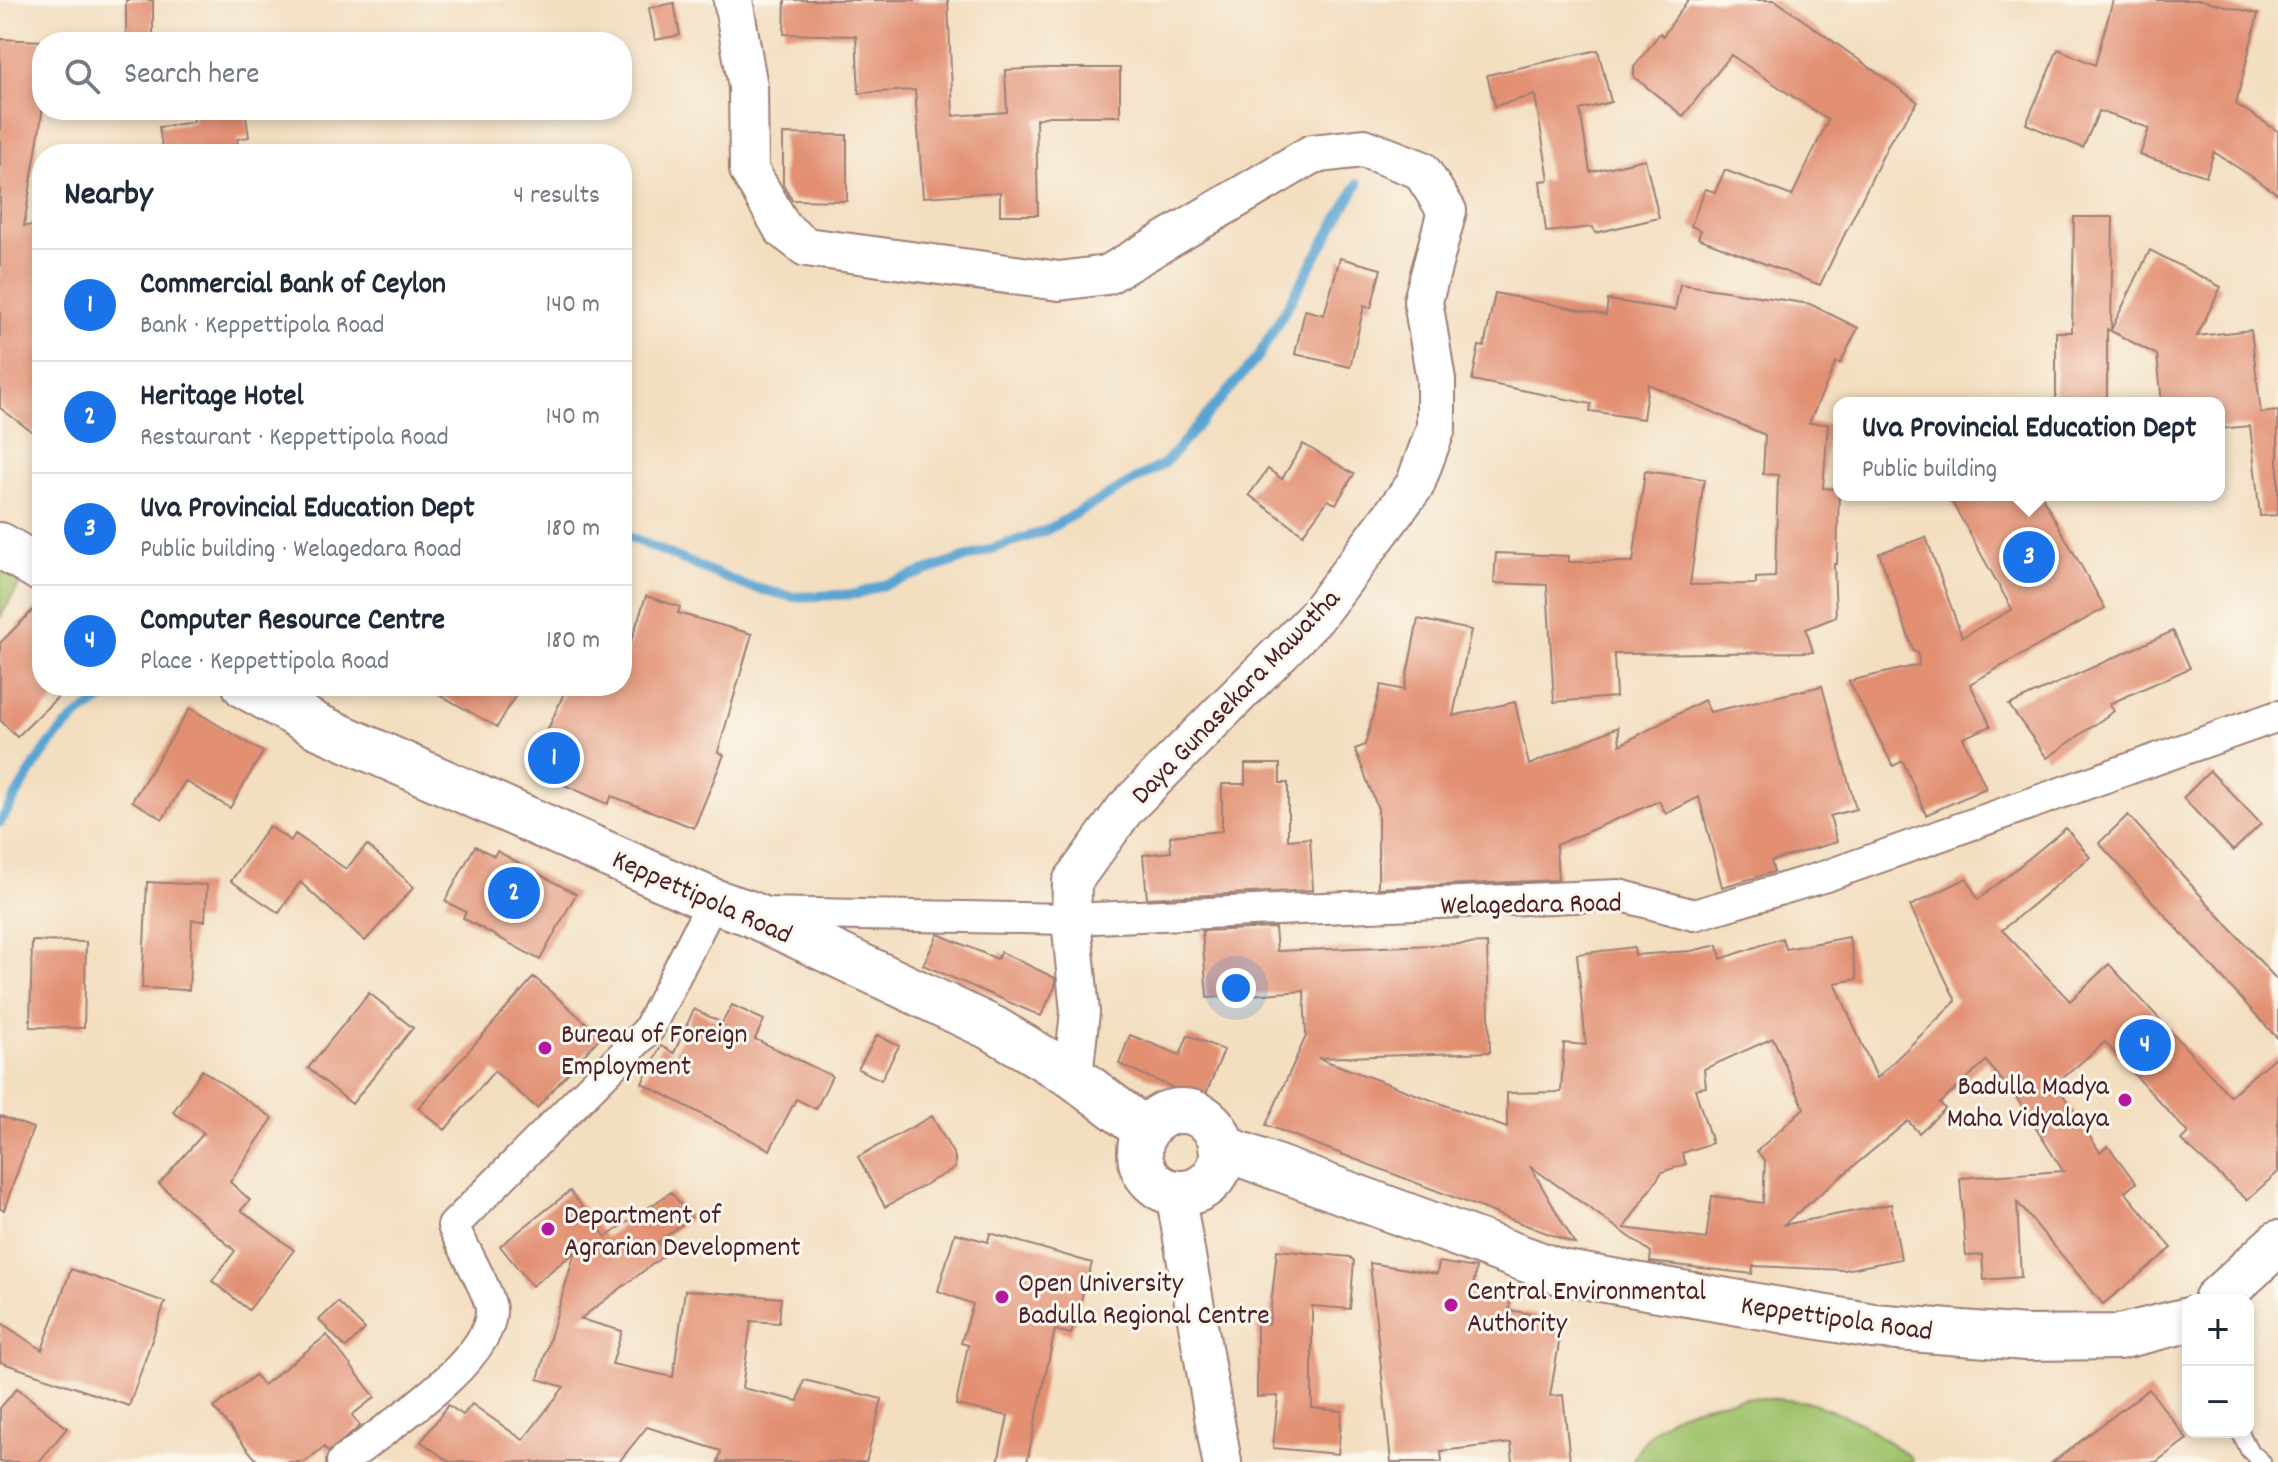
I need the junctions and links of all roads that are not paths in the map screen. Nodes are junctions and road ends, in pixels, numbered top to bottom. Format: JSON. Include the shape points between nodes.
{"nodes":[{"id":1,"x":733,"y":0,"type":"edge"},
{"id":2,"x":263,"y":696,"type":"edge"},
{"id":3,"x":2278,"y":716,"type":"edge"},
{"id":4,"x":731,"y":907,"type":"junction"},
{"id":5,"x":1071,"y":919,"type":"junction"},
{"id":6,"x":1073,"y":1076,"type":"junction"},
{"id":7,"x":1146,"y":1131,"type":"junction"},
{"id":8,"x":1221,"y":1147,"type":"junction"},
{"id":9,"x":1175,"y":1193,"type":"junction"},
{"id":10,"x":2278,"y":1243,"type":"edge"},
{"id":11,"x":2223,"y":1294,"type":"edge"},
{"id":12,"x":2182,"y":1321,"type":"edge"},
{"id":13,"x":2243,"y":1438,"type":"edge"},
{"id":14,"x":342,"y":1462,"type":"edge"},
{"id":15,"x":1222,"y":1462,"type":"edge"},
{"id":16,"x":2262,"y":1462,"type":"edge"}],
"edges":[{"from":1,"to":5,"type":"street","name":"Daya Gunasekara Mawatha","via":[[748,87],[749,170],[783,229],[806,247],[1059,281],[1107,275],[1312,154],[1364,148],[1421,170],[1447,211],[1423,301],[1436,380],[1436,428],[1415,485],[1315,618],[1125,809],[1072,882]]},
{"from":2,"to":4,"type":"main road","name":"Keppettipola Road","via":[[317,726]]},
{"from":3,"to":5,"type":"street","name":"Welagedara Road","via":[[1826,876],[1694,915],[1619,895]]},
{"from":4,"to":5,"type":"street","name":"Welagedara Road"},
{"from":4,"to":6,"type":"main road","name":"Keppettipola Road","via":[[994,1029]]},
{"from":4,"to":14,"type":"street","via":[[648,1030],[453,1226],[491,1307],[487,1336],[464,1366]]},
{"from":5,"to":6,"type":"street","name":"Daya Gunasekara Mawatha","via":[[1080,1012]]},
{"from":6,"to":7,"type":"main road","name":"Keppettipola Road"},
{"from":7,"to":8,"type":"main road","via":[[1168,1114],[1196,1114],[1217,1133]]},
{"from":7,"to":9,"type":"main road","via":[[1141,1144],[1144,1170]]},
{"from":8,"to":9,"type":"main road","via":[[1215,1175],[1204,1186]]},
{"from":8,"to":12,"type":"main road","name":"Keppettipola Road","via":[[1560,1272],[1888,1328],[2026,1338],[2119,1337]]},
{"from":9,"to":15,"type":"street"},
{"from":10,"to":11,"type":"main road"},
{"from":13,"to":16,"type":"lane"}]}
